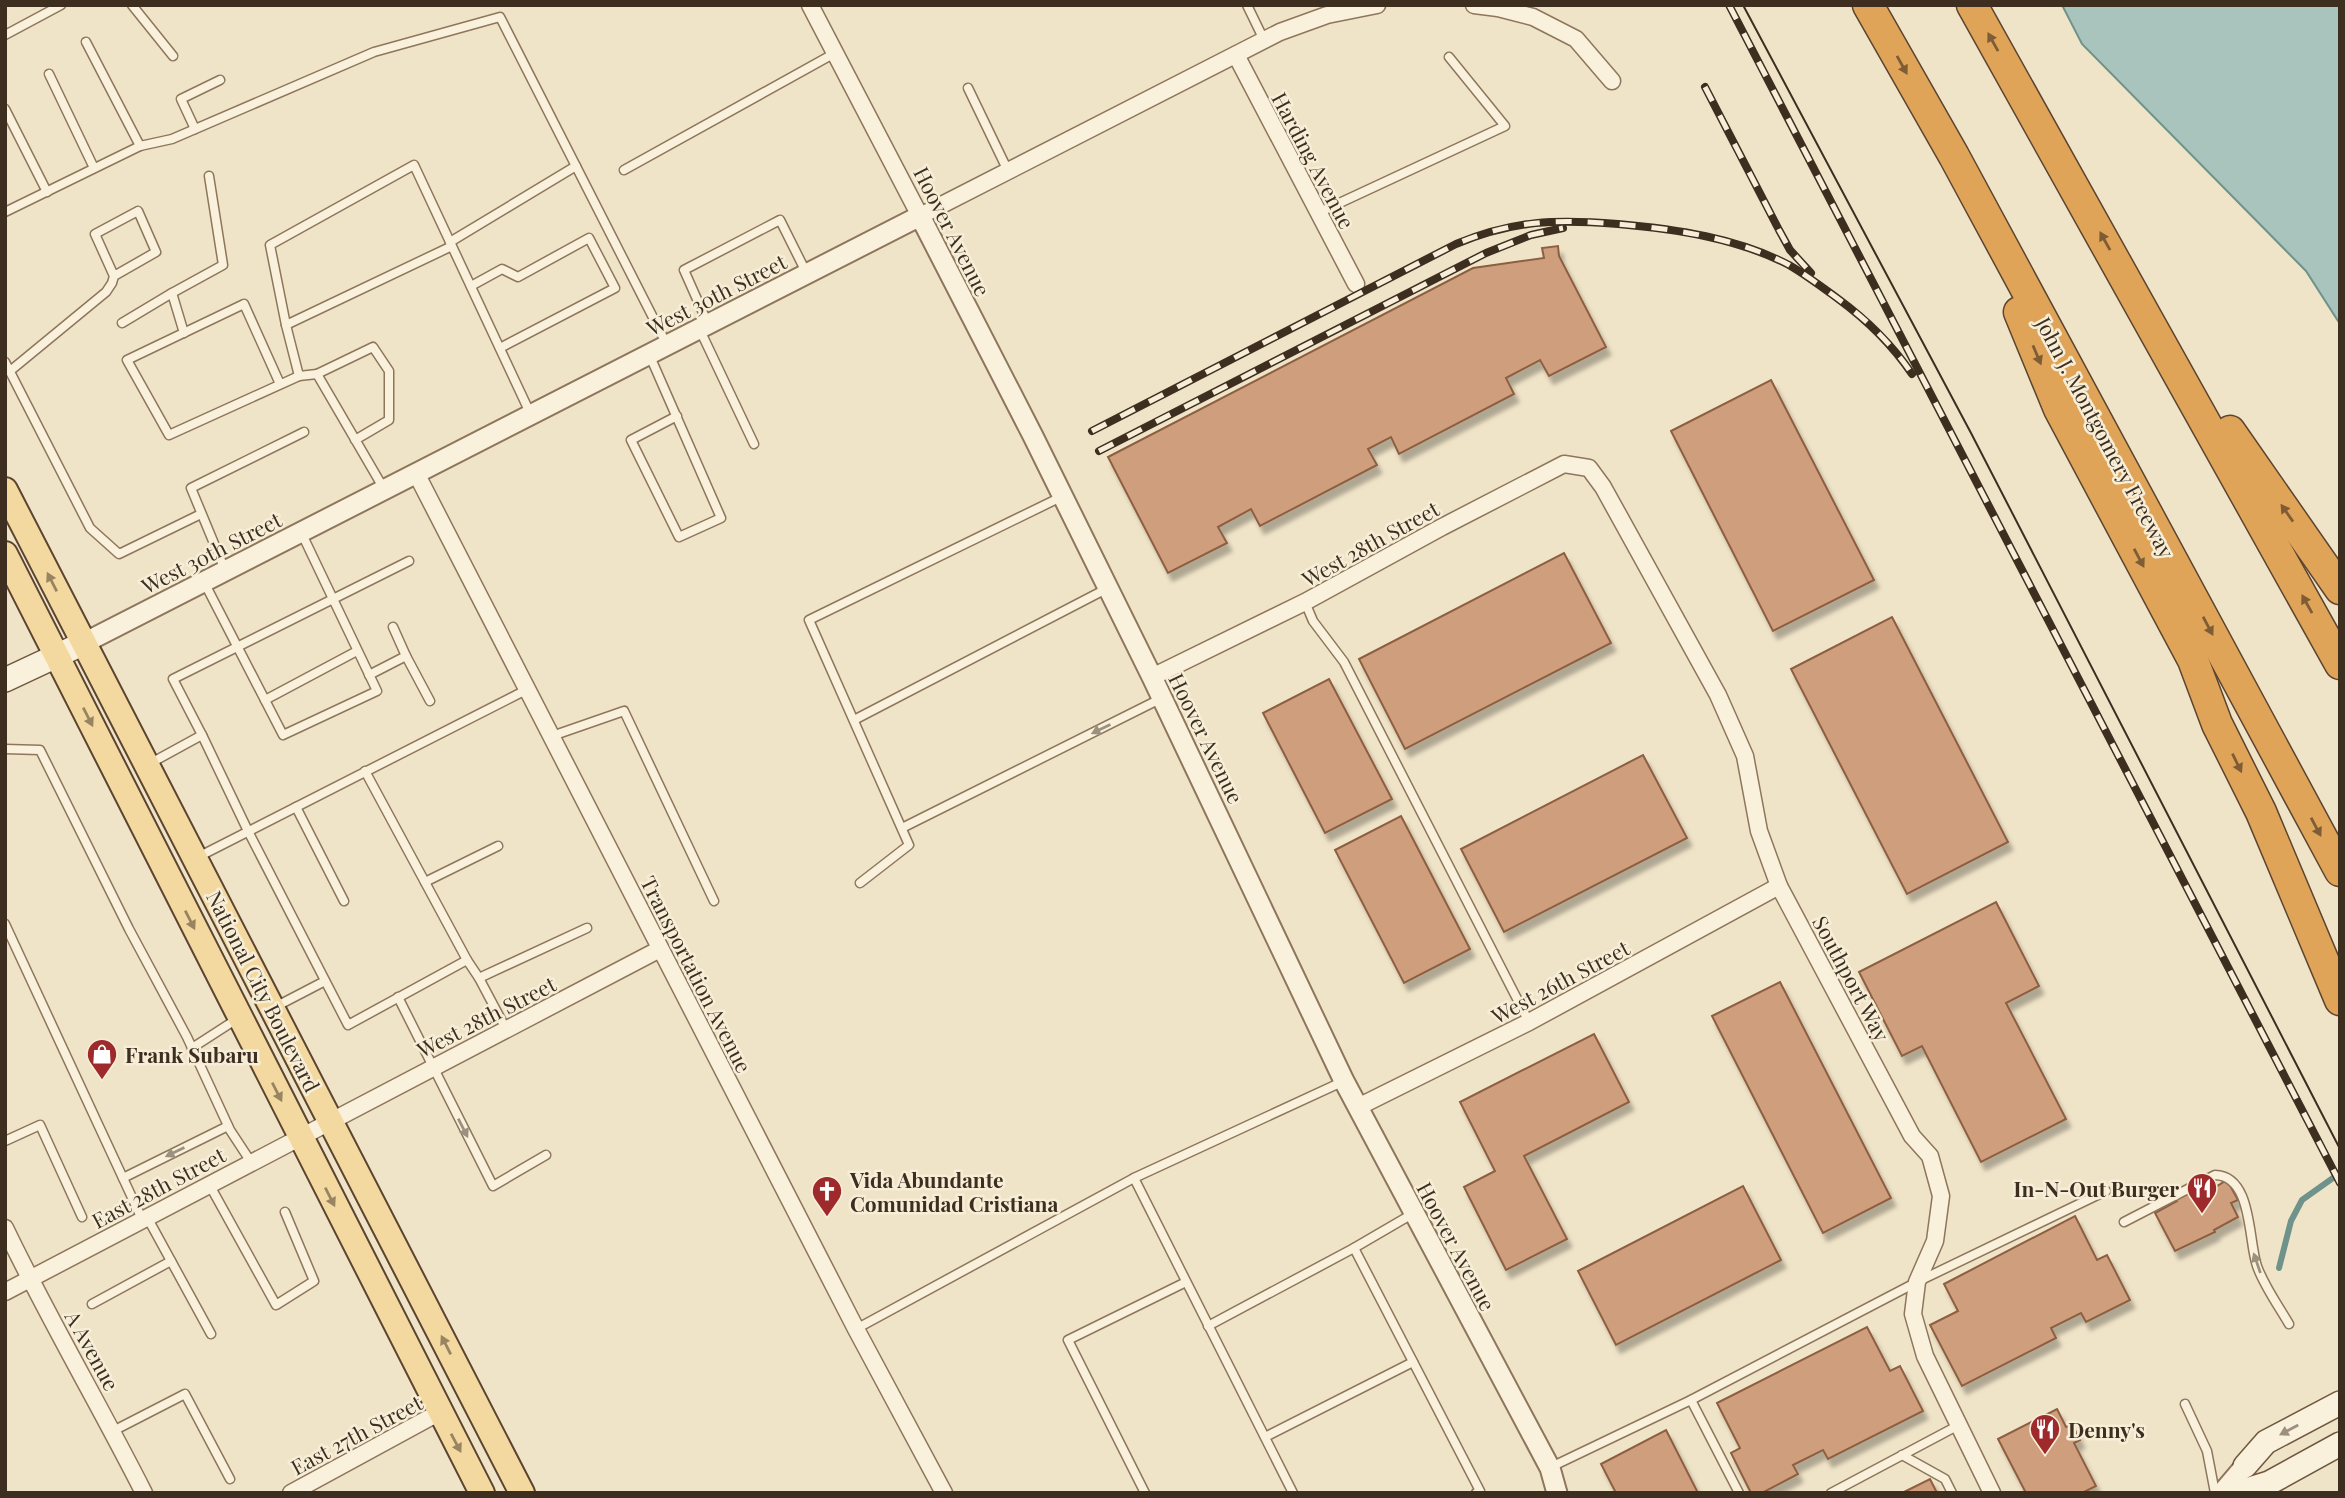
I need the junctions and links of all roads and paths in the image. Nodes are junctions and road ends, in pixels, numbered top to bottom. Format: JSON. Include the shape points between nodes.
{"nodes":[{"id":1,"x":61,"y":5,"type":"edge"},
{"id":2,"x":131,"y":5,"type":"edge"},
{"id":3,"x":810,"y":5,"type":"edge"},
{"id":4,"x":1247,"y":5,"type":"edge"},
{"id":5,"x":1377,"y":5,"type":"edge"},
{"id":6,"x":1474,"y":5,"type":"edge"},
{"id":7,"x":1868,"y":5,"type":"edge"},
{"id":8,"x":1972,"y":5,"type":"edge"},
{"id":9,"x":1348,"y":8,"type":"edge"},
{"id":10,"x":5,"y":35,"type":"edge"},
{"id":11,"x":1264,"y":40,"type":"junction"},
{"id":12,"x":86,"y":41,"type":"dead end"},
{"id":13,"x":835,"y":53,"type":"junction"},
{"id":14,"x":1236,"y":55,"type":"junction"},
{"id":15,"x":173,"y":56,"type":"dead end"},
{"id":16,"x":1448,"y":57,"type":"dead end"},
{"id":17,"x":49,"y":74,"type":"dead end"},
{"id":18,"x":220,"y":80,"type":"dead end"},
{"id":19,"x":1612,"y":81,"type":"dead end"},
{"id":20,"x":968,"y":88,"type":"dead end"},
{"id":21,"x":5,"y":109,"type":"edge"},
{"id":22,"x":195,"y":129,"type":"junction"},
{"id":23,"x":140,"y":146,"type":"junction"},
{"id":24,"x":1954,"y":156,"type":"junction"},
{"id":25,"x":576,"y":166,"type":"junction"},
{"id":26,"x":94,"y":168,"type":"junction"},
{"id":27,"x":624,"y":170,"type":"dead end"},
{"id":28,"x":1008,"y":171,"type":"junction"},
{"id":29,"x":209,"y":176,"type":"dead end"},
{"id":30,"x":47,"y":192,"type":"junction"},
{"id":31,"x":5,"y":212,"type":"edge"},
{"id":32,"x":1318,"y":213,"type":"junction"},
{"id":33,"x":920,"y":216,"type":"junction"},
{"id":34,"x":451,"y":244,"type":"junction"},
{"id":35,"x":807,"y":274,"type":"junction"},
{"id":36,"x":114,"y":276,"type":"junction"},
{"id":37,"x":1356,"y":284,"type":"dead end"},
{"id":38,"x":471,"y":286,"type":"junction"},
{"id":39,"x":172,"y":293,"type":"junction"},
{"id":40,"x":2138,"y":300,"type":"junction"},
{"id":41,"x":122,"y":323,"type":"dead end"},
{"id":42,"x":286,"y":325,"type":"junction"},
{"id":43,"x":704,"y":326,"type":"junction"},
{"id":44,"x":184,"y":333,"type":"junction"},
{"id":45,"x":667,"y":345,"type":"junction"},
{"id":46,"x":500,"y":348,"type":"junction"},
{"id":47,"x":649,"y":354,"type":"junction"},
{"id":48,"x":5,"y":362,"type":"edge"},
{"id":49,"x":10,"y":371,"type":"junction"},
{"id":50,"x":317,"y":374,"type":"junction"},
{"id":51,"x":299,"y":376,"type":"junction"},
{"id":52,"x":280,"y":384,"type":"junction"},
{"id":53,"x":531,"y":415,"type":"junction"},
{"id":54,"x":677,"y":416,"type":"junction"},
{"id":55,"x":304,"y":432,"type":"dead end"},
{"id":56,"x":355,"y":440,"type":"junction"},
{"id":57,"x":754,"y":444,"type":"dead end"},
{"id":58,"x":416,"y":473,"type":"junction"},
{"id":59,"x":1603,"y":487,"type":"joint"},
{"id":60,"x":384,"y":489,"type":"junction"},
{"id":61,"x":5,"y":491,"type":"edge"},
{"id":62,"x":1062,"y":496,"type":"junction"},
{"id":63,"x":201,"y":513,"type":"junction"},
{"id":64,"x":301,"y":532,"type":"junction"},
{"id":65,"x":5,"y":554,"type":"edge"},
{"id":66,"x":409,"y":561,"type":"dead end"},
{"id":67,"x":225,"y":570,"type":"junction"},
{"id":68,"x":203,"y":582,"type":"junction"},
{"id":69,"x":1108,"y":588,"type":"junction"},
{"id":70,"x":2340,"y":589,"type":"edge"},
{"id":71,"x":332,"y":599,"type":"junction"},
{"id":72,"x":1305,"y":602,"type":"junction"},
{"id":73,"x":393,"y":627,"type":"dead end"},
{"id":74,"x":83,"y":643,"type":"junction"},
{"id":75,"x":237,"y":645,"type":"junction"},
{"id":76,"x":357,"y":651,"type":"junction"},
{"id":77,"x":57,"y":656,"type":"junction"},
{"id":78,"x":406,"y":656,"type":"junction"},
{"id":79,"x":2340,"y":664,"type":"edge"},
{"id":80,"x":369,"y":675,"type":"junction"},
{"id":81,"x":1152,"y":677,"type":"junction"},
{"id":82,"x":5,"y":680,"type":"edge"},
{"id":83,"x":528,"y":688,"type":"junction"},
{"id":84,"x":1163,"y":698,"type":"junction"},
{"id":85,"x":265,"y":700,"type":"junction"},
{"id":86,"x":430,"y":701,"type":"dead end"},
{"id":87,"x":854,"y":720,"type":"junction"},
{"id":88,"x":202,"y":735,"type":"junction"},
{"id":89,"x":552,"y":736,"type":"junction"},
{"id":90,"x":5,"y":749,"type":"edge"},
{"id":91,"x":147,"y":765,"type":"junction"},
{"id":92,"x":365,"y":771,"type":"junction"},
{"id":93,"x":296,"y":807,"type":"junction"},
{"id":94,"x":902,"y":828,"type":"junction"},
{"id":95,"x":248,"y":831,"type":"junction"},
{"id":96,"x":498,"y":846,"type":"dead end"},
{"id":97,"x":195,"y":858,"type":"junction"},
{"id":98,"x":2340,"y":871,"type":"edge"},
{"id":99,"x":425,"y":882,"type":"junction"},
{"id":100,"x":860,"y":883,"type":"dead end"},
{"id":101,"x":1779,"y":886,"type":"junction"},
{"id":102,"x":344,"y":901,"type":"dead end"},
{"id":103,"x":714,"y":901,"type":"dead end"},
{"id":104,"x":5,"y":924,"type":"edge"},
{"id":105,"x":587,"y":928,"type":"dead end"},
{"id":106,"x":660,"y":949,"type":"junction"},
{"id":107,"x":467,"y":960,"type":"junction"},
{"id":108,"x":479,"y":978,"type":"junction"},
{"id":109,"x":326,"y":981,"type":"junction"},
{"id":110,"x":398,"y":997,"type":"junction"},
{"id":111,"x":2340,"y":1000,"type":"edge"},
{"id":112,"x":273,"y":1008,"type":"junction"},
{"id":113,"x":239,"y":1018,"type":"junction"},
{"id":114,"x":1529,"y":1022,"type":"junction"},
{"id":115,"x":506,"y":1030,"type":"junction"},
{"id":116,"x":192,"y":1048,"type":"junction"},
{"id":117,"x":432,"y":1068,"type":"junction"},
{"id":118,"x":1344,"y":1081,"type":"junction"},
{"id":119,"x":1358,"y":1107,"type":"junction"},
{"id":120,"x":331,"y":1120,"type":"junction"},
{"id":121,"x":228,"y":1126,"type":"junction"},
{"id":122,"x":299,"y":1136,"type":"junction"},
{"id":123,"x":5,"y":1141,"type":"edge"},
{"id":124,"x":546,"y":1155,"type":"dead end"},
{"id":125,"x":251,"y":1162,"type":"junction"},
{"id":126,"x":123,"y":1178,"type":"junction"},
{"id":127,"x":1134,"y":1178,"type":"junction"},
{"id":128,"x":209,"y":1184,"type":"junction"},
{"id":129,"x":2106,"y":1191,"type":"dead end"},
{"id":130,"x":285,"y":1212,"type":"dead end"},
{"id":131,"x":1414,"y":1213,"type":"junction"},
{"id":132,"x":82,"y":1217,"type":"dead end"},
{"id":133,"x":145,"y":1218,"type":"junction"},
{"id":134,"x":2124,"y":1222,"type":"dead end"},
{"id":135,"x":5,"y":1228,"type":"edge"},
{"id":136,"x":1354,"y":1248,"type":"junction"},
{"id":137,"x":171,"y":1261,"type":"junction"},
{"id":138,"x":30,"y":1279,"type":"junction"},
{"id":139,"x":1186,"y":1282,"type":"junction"},
{"id":140,"x":1917,"y":1282,"type":"junction"},
{"id":141,"x":5,"y":1292,"type":"edge"},
{"id":142,"x":92,"y":1304,"type":"dead end"},
{"id":143,"x":2289,"y":1324,"type":"dead end"},
{"id":144,"x":1208,"y":1326,"type":"junction"},
{"id":145,"x":856,"y":1329,"type":"junction"},
{"id":146,"x":211,"y":1334,"type":"dead end"},
{"id":147,"x":1413,"y":1362,"type":"junction"},
{"id":148,"x":1691,"y":1400,"type":"junction"},
{"id":149,"x":2340,"y":1403,"type":"edge"},
{"id":150,"x":2185,"y":1404,"type":"dead end"},
{"id":151,"x":440,"y":1412,"type":"junction"},
{"id":152,"x":1959,"y":1425,"type":"junction"},
{"id":153,"x":113,"y":1431,"type":"junction"},
{"id":154,"x":1265,"y":1437,"type":"junction"},
{"id":155,"x":2340,"y":1444,"type":"edge"},
{"id":156,"x":1902,"y":1455,"type":"junction"},
{"id":157,"x":2245,"y":1466,"type":"joint"},
{"id":158,"x":1550,"y":1468,"type":"junction"},
{"id":159,"x":230,"y":1479,"type":"dead end"},
{"id":160,"x":1291,"y":1492,"type":"edge"},
{"id":161,"x":144,"y":1493,"type":"edge"},
{"id":162,"x":291,"y":1493,"type":"edge"},
{"id":163,"x":482,"y":1493,"type":"edge"},
{"id":164,"x":522,"y":1493,"type":"edge"},
{"id":165,"x":944,"y":1493,"type":"edge"},
{"id":166,"x":1145,"y":1493,"type":"edge"},
{"id":167,"x":1476,"y":1493,"type":"edge"},
{"id":168,"x":1558,"y":1493,"type":"edge"},
{"id":169,"x":1739,"y":1493,"type":"edge"},
{"id":170,"x":1831,"y":1493,"type":"edge"},
{"id":171,"x":1952,"y":1493,"type":"edge"},
{"id":172,"x":1992,"y":1493,"type":"edge"},
{"id":173,"x":2216,"y":1493,"type":"edge"},
{"id":174,"x":2222,"y":1493,"type":"edge"},
{"id":175,"x":2237,"y":1493,"type":"edge"}],
"edges":[{"from":1,"to":10,"type":"lane"},
{"from":2,"to":15,"type":"lane"},
{"from":3,"to":13,"type":"street","name":"Hoover Avenue"},
{"from":4,"to":11,"type":"lane"},
{"from":5,"to":9,"type":"street","name":"West 30th Street"},
{"from":6,"to":19,"type":"street","via":[[1533,17],[1576,39]]},
{"from":7,"to":24,"type":"highway","name":"John J. Montgomery Freeway","one_way":true},
{"from":40,"to":8,"type":"highway","one_way":true},
{"from":9,"to":11,"type":"street","name":"West 30th Street"},
{"from":11,"to":14,"type":"street","name":"West 30th Street"},
{"from":12,"to":23,"type":"lane"},
{"from":13,"to":27,"type":"lane"},
{"from":13,"to":33,"type":"street","name":"Hoover Avenue"},
{"from":14,"to":28,"type":"street","name":"West 30th Street"},
{"from":14,"to":32,"type":"street","name":"Harding Avenue"},
{"from":16,"to":32,"type":"lane","via":[[1505,126]]},
{"from":17,"to":26,"type":"lane"},
{"from":18,"to":22,"type":"lane","via":[[181,99]]},
{"from":20,"to":28,"type":"lane"},
{"from":21,"to":30,"type":"lane"},
{"from":22,"to":23,"type":"lane"},
{"from":22,"to":25,"type":"lane","via":[[374,52],[500,17]]},
{"from":23,"to":26,"type":"lane"},
{"from":24,"to":98,"type":"highway","name":"John J. Montgomery Freeway","one_way":true},
{"from":24,"to":111,"type":"highway","one_way":true,"via":[[2059,409],[2193,660]]},
{"from":25,"to":34,"type":"lane"},
{"from":25,"to":45,"type":"lane"},
{"from":26,"to":30,"type":"lane"},
{"from":28,"to":33,"type":"street","name":"West 30th Street"},
{"from":29,"to":39,"type":"lane","via":[[223,265]]},
{"from":30,"to":31,"type":"lane"},
{"from":32,"to":37,"type":"street","name":"Harding Avenue"},
{"from":33,"to":35,"type":"street","name":"West 30th Street"},
{"from":33,"to":62,"type":"street","name":"Hoover Avenue"},
{"from":34,"to":38,"type":"lane"},
{"from":34,"to":42,"type":"lane"},
{"from":34,"to":42,"type":"lane","via":[[414,165],[270,244]]},
{"from":35,"to":43,"type":"street","name":"West 30th Street"},
{"from":35,"to":43,"type":"lane","via":[[780,220],[684,270]]},
{"from":36,"to":36,"type":"lane","via":[[156,252],[138,211],[95,234]]},
{"from":36,"to":49,"type":"lane","via":[[106,292]]},
{"from":38,"to":46,"type":"lane"},
{"from":38,"to":46,"type":"lane","via":[[502,269],[519,277],[589,238],[615,288]]},
{"from":39,"to":41,"type":"lane"},
{"from":39,"to":44,"type":"lane"},
{"from":70,"to":40,"type":"highway","one_way":true},
{"from":79,"to":40,"type":"highway","one_way":true},
{"from":42,"to":51,"type":"lane"},
{"from":43,"to":45,"type":"street","name":"West 30th Street"},
{"from":43,"to":57,"type":"lane"},
{"from":44,"to":52,"type":"lane","via":[[244,304]]},
{"from":44,"to":52,"type":"lane","via":[[127,360],[169,435]]},
{"from":45,"to":47,"type":"street","name":"West 30th Street"},
{"from":46,"to":53,"type":"lane"},
{"from":47,"to":53,"type":"street","name":"West 30th Street"},
{"from":47,"to":54,"type":"lane"},
{"from":48,"to":49,"type":"lane"},
{"from":49,"to":63,"type":"lane","via":[[90,528],[119,554]]},
{"from":50,"to":51,"type":"lane"},
{"from":50,"to":56,"type":"lane"},
{"from":50,"to":56,"type":"lane","via":[[373,347],[389,372],[388,420]]},
{"from":51,"to":52,"type":"lane"},
{"from":53,"to":58,"type":"street","name":"West 30th Street"},
{"from":54,"to":54,"type":"lane","via":[[721,518],[679,537],[631,440]]},
{"from":55,"to":63,"type":"lane","via":[[191,488]]},
{"from":56,"to":60,"type":"lane"},
{"from":58,"to":60,"type":"street","name":"West 30th Street"},
{"from":58,"to":83,"type":"street","name":"Transportation Avenue"},
{"from":59,"to":72,"type":"street","name":"West 28th Street","via":[[1589,468],[1564,464]]},
{"from":59,"to":101,"type":"street","name":"Southport Way","via":[[1718,695],[1745,757],[1759,831]]},
{"from":60,"to":64,"type":"street","name":"West 30th Street"},
{"from":74,"to":61,"type":"main road","name":"National City Boulevard","one_way":true},
{"from":62,"to":69,"type":"street","name":"Hoover Avenue"},
{"from":62,"to":87,"type":"lane","via":[[809,620]]},
{"from":63,"to":67,"type":"lane"},
{"from":64,"to":67,"type":"street","name":"West 30th Street"},
{"from":64,"to":71,"type":"lane"},
{"from":65,"to":77,"type":"main road","name":"National City Boulevard"},
{"from":66,"to":71,"type":"lane"},
{"from":67,"to":68,"type":"street","name":"West 30th Street"},
{"from":68,"to":74,"type":"street","name":"West 30th Street"},
{"from":68,"to":75,"type":"lane"},
{"from":69,"to":81,"type":"street","name":"Hoover Avenue"},
{"from":69,"to":87,"type":"lane"},
{"from":71,"to":75,"type":"lane"},
{"from":71,"to":76,"type":"lane"},
{"from":72,"to":81,"type":"street","name":"West 28th Street"},
{"from":72,"to":114,"type":"lane","via":[[1313,621],[1344,662]]},
{"from":73,"to":78,"type":"lane"},
{"from":74,"to":77,"type":"main road"},
{"from":74,"to":91,"type":"main road","name":"National City Boulevard"},
{"from":75,"to":85,"type":"lane"},
{"from":75,"to":88,"type":"lane","via":[[173,678]]},
{"from":76,"to":80,"type":"lane"},
{"from":76,"to":85,"type":"lane"},
{"from":77,"to":82,"type":"main road"},
{"from":77,"to":113,"type":"main road","name":"National City Boulevard","one_way":true},
{"from":78,"to":80,"type":"lane"},
{"from":78,"to":86,"type":"lane"},
{"from":80,"to":85,"type":"lane","via":[[377,691],[283,735]]},
{"from":81,"to":84,"type":"street","name":"Hoover Avenue"},
{"from":83,"to":89,"type":"street","name":"Transportation Avenue"},
{"from":83,"to":92,"type":"lane"},
{"from":84,"to":94,"type":"lane","one_way":true},
{"from":84,"to":118,"type":"street","name":"Hoover Avenue"},
{"from":87,"to":94,"type":"lane"},
{"from":88,"to":91,"type":"lane"},
{"from":88,"to":95,"type":"lane"},
{"from":89,"to":103,"type":"lane","via":[[624,711]]},
{"from":89,"to":106,"type":"street","name":"Transportation Avenue"},
{"from":90,"to":116,"type":"lane","via":[[40,750]]},
{"from":91,"to":97,"type":"main road","name":"National City Boulevard"},
{"from":92,"to":93,"type":"lane"},
{"from":92,"to":99,"type":"lane"},
{"from":93,"to":95,"type":"lane"},
{"from":93,"to":102,"type":"lane"},
{"from":94,"to":100,"type":"lane","via":[[909,845]]},
{"from":95,"to":97,"type":"lane"},
{"from":95,"to":109,"type":"lane"},
{"from":96,"to":99,"type":"lane"},
{"from":97,"to":112,"type":"main road","name":"National City Boulevard"},
{"from":99,"to":107,"type":"lane"},
{"from":101,"to":114,"type":"street","name":"West 26th Street"},
{"from":101,"to":140,"type":"street","name":"Southport Way","via":[[1912,1136],[1930,1156],[1941,1196],[1935,1241]]},
{"from":104,"to":126,"type":"lane"},
{"from":105,"to":108,"type":"lane"},
{"from":106,"to":115,"type":"street","name":"West 28th Street"},
{"from":106,"to":145,"type":"street","name":"Transportation Avenue"},
{"from":107,"to":108,"type":"lane"},
{"from":107,"to":110,"type":"lane"},
{"from":108,"to":115,"type":"lane"},
{"from":109,"to":110,"type":"lane","via":[[348,1025]]},
{"from":109,"to":112,"type":"lane"},
{"from":110,"to":117,"type":"lane"},
{"from":112,"to":120,"type":"main road","name":"National City Boulevard"},
{"from":113,"to":116,"type":"lane"},
{"from":113,"to":122,"type":"main road","name":"National City Boulevard","one_way":true},
{"from":114,"to":119,"type":"street","name":"West 26th Street"},
{"from":115,"to":117,"type":"street","name":"West 28th Street"},
{"from":116,"to":121,"type":"lane"},
{"from":117,"to":120,"type":"street","name":"West 28th Street"},
{"from":117,"to":124,"type":"lane","one_way":true,"via":[[493,1186]]},
{"from":118,"to":119,"type":"street","name":"Hoover Avenue"},
{"from":118,"to":127,"type":"lane"},
{"from":119,"to":131,"type":"street","name":"Hoover Avenue"},
{"from":120,"to":122,"type":"street","name":"East 28th Street"},
{"from":164,"to":120,"type":"main road","name":"National City Boulevard","one_way":true},
{"from":121,"to":125,"type":"lane"},
{"from":121,"to":126,"type":"lane","one_way":true},
{"from":122,"to":125,"type":"street","name":"East 28th Street"},
{"from":122,"to":151,"type":"main road","name":"National City Boulevard","one_way":true},
{"from":123,"to":132,"type":"lane","via":[[40,1125]]},
{"from":125,"to":128,"type":"street","name":"East 28th Street"},
{"from":126,"to":133,"type":"lane"},
{"from":127,"to":139,"type":"lane"},
{"from":127,"to":145,"type":"lane"},
{"from":128,"to":130,"type":"lane","via":[[276,1305],[314,1282]]},
{"from":128,"to":133,"type":"street","name":"East 28th Street"},
{"from":129,"to":140,"type":"lane"},
{"from":131,"to":136,"type":"lane"},
{"from":131,"to":158,"type":"street","name":"Hoover Avenue"},
{"from":133,"to":137,"type":"lane"},
{"from":133,"to":138,"type":"street","name":"East 28th Street"},
{"from":143,"to":134,"type":"lane","one_way":true,"via":[[2257,1267],[2246,1208],[2224,1175],[2215,1175]]},
{"from":135,"to":138,"type":"street","name":"A Avenue"},
{"from":136,"to":144,"type":"lane"},
{"from":136,"to":147,"type":"lane"},
{"from":137,"to":142,"type":"lane"},
{"from":137,"to":146,"type":"lane"},
{"from":138,"to":141,"type":"street","name":"East 28th Street"},
{"from":138,"to":153,"type":"street","name":"A Avenue"},
{"from":139,"to":144,"type":"lane"},
{"from":139,"to":166,"type":"lane","via":[[1068,1340]]},
{"from":140,"to":148,"type":"lane"},
{"from":140,"to":152,"type":"street","name":"Southport Way","via":[[1913,1314],[1925,1356]]},
{"from":144,"to":154,"type":"lane"},
{"from":145,"to":165,"type":"street","name":"Transportation Avenue"},
{"from":147,"to":154,"type":"lane"},
{"from":147,"to":167,"type":"lane","via":[[1480,1491]]},
{"from":148,"to":158,"type":"lane"},
{"from":148,"to":169,"type":"lane"},
{"from":149,"to":157,"type":"main road","one_way":true,"via":[[2266,1442]]},
{"from":150,"to":173,"type":"lane","via":[[2207,1451]]},
{"from":151,"to":162,"type":"street","name":"East 27th Street"},
{"from":151,"to":163,"type":"main road","name":"National City Boulevard","one_way":true},
{"from":152,"to":156,"type":"lane"},
{"from":152,"to":172,"type":"street","name":"Southport Way"},
{"from":153,"to":159,"type":"lane","via":[[185,1394]]},
{"from":153,"to":161,"type":"street","name":"A Avenue"},
{"from":154,"to":160,"type":"lane"},
{"from":155,"to":175,"type":"main road","via":[[2269,1483]]},
{"from":156,"to":170,"type":"lane"},
{"from":156,"to":171,"type":"lane","via":[[1945,1479]]},
{"from":157,"to":174,"type":"street"},
{"from":158,"to":168,"type":"street","name":"Hoover Avenue"}]}
